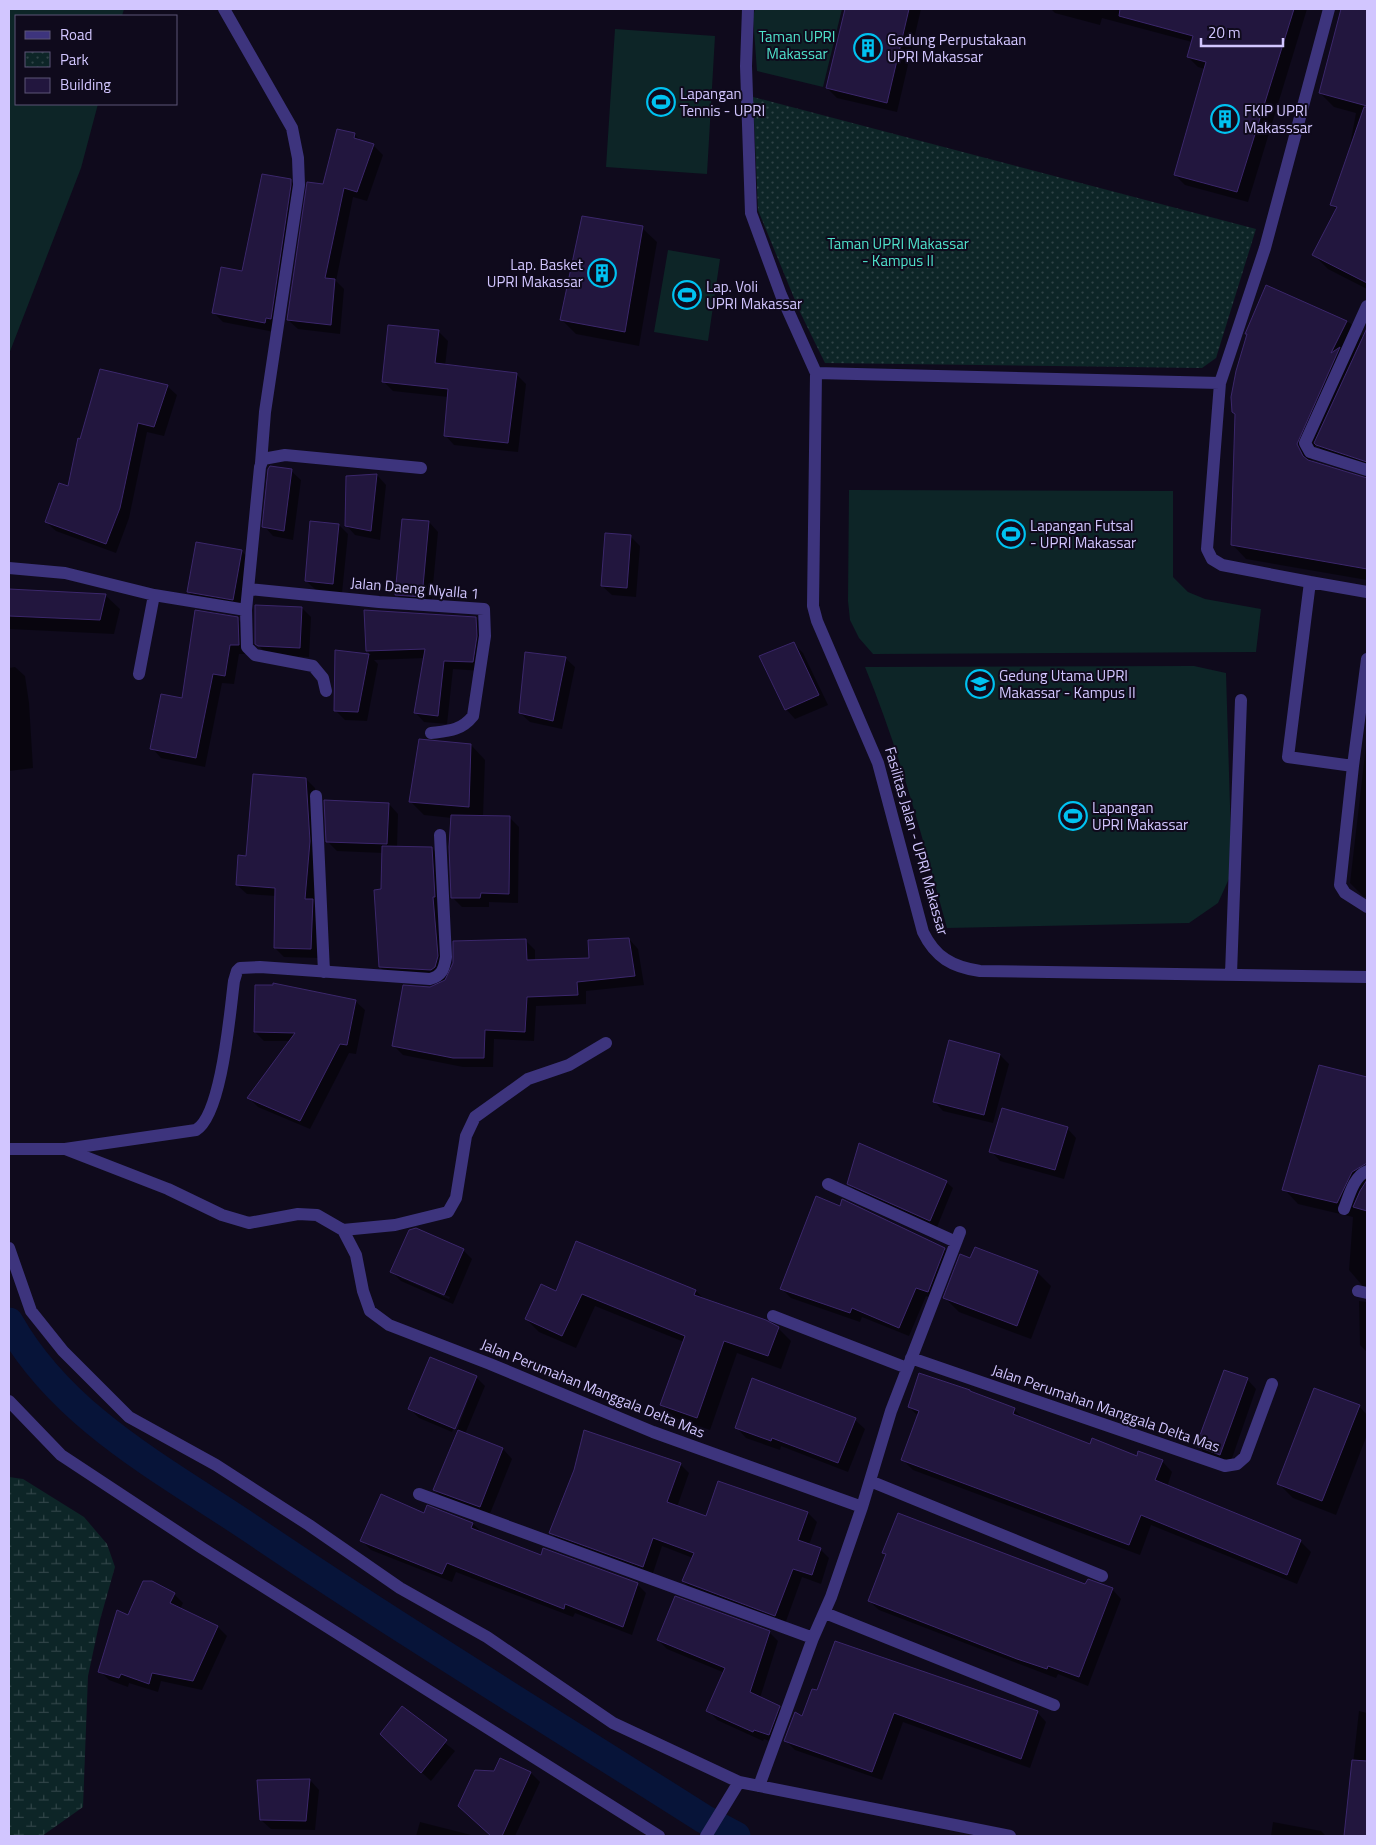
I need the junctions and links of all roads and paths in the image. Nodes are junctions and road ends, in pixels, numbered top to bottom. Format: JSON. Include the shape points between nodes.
{"nodes":[{"id":1,"x":224,"y":9,"type":"edge"},
{"id":2,"x":748,"y":9,"type":"edge"},
{"id":3,"x":1329,"y":9,"type":"edge"},
{"id":4,"x":1367,"y":306,"type":"edge"},
{"id":5,"x":816,"y":372,"type":"junction"},
{"id":6,"x":1220,"y":383,"type":"junction"},
{"id":7,"x":261,"y":463,"type":"junction"},
{"id":8,"x":420,"y":468,"type":"dead end"},
{"id":9,"x":1367,"y":470,"type":"edge"},
{"id":10,"x":9,"y":568,"type":"edge"},
{"id":11,"x":1310,"y":582,"type":"junction"},
{"id":12,"x":248,"y":589,"type":"junction"},
{"id":13,"x":1367,"y":592,"type":"edge"},
{"id":14,"x":154,"y":595,"type":"junction"},
{"id":15,"x":246,"y":610,"type":"junction"},
{"id":16,"x":1367,"y":659,"type":"edge"},
{"id":17,"x":139,"y":674,"type":"dead end"},
{"id":18,"x":326,"y":691,"type":"dead end"},
{"id":19,"x":1241,"y":700,"type":"dead end"},
{"id":20,"x":431,"y":733,"type":"dead end"},
{"id":21,"x":1353,"y":766,"type":"junction"},
{"id":22,"x":316,"y":796,"type":"dead end"},
{"id":23,"x":440,"y":835,"type":"dead end"},
{"id":24,"x":1367,"y":907,"type":"edge"},
{"id":25,"x":324,"y":972,"type":"junction"},
{"id":26,"x":1231,"y":974,"type":"junction"},
{"id":27,"x":1367,"y":977,"type":"edge"},
{"id":28,"x":606,"y":1043,"type":"dead end"},
{"id":29,"x":9,"y":1149,"type":"edge"},
{"id":30,"x":65,"y":1149,"type":"junction"},
{"id":31,"x":1367,"y":1171,"type":"edge"},
{"id":32,"x":828,"y":1184,"type":"dead end"},
{"id":33,"x":1344,"y":1208,"type":"dead end"},
{"id":34,"x":343,"y":1230,"type":"junction"},
{"id":35,"x":9,"y":1248,"type":"edge"},
{"id":36,"x":773,"y":1316,"type":"dead end"},
{"id":37,"x":909,"y":1363,"type":"junction"},
{"id":38,"x":1272,"y":1384,"type":"dead end"},
{"id":39,"x":9,"y":1400,"type":"edge"},
{"id":40,"x":870,"y":1481,"type":"junction"},
{"id":41,"x":419,"y":1494,"type":"dead end"},
{"id":42,"x":862,"y":1507,"type":"junction"},
{"id":43,"x":1102,"y":1576,"type":"dead end"},
{"id":44,"x":825,"y":1613,"type":"junction"},
{"id":45,"x":813,"y":1638,"type":"junction"},
{"id":46,"x":1054,"y":1705,"type":"dead end"},
{"id":47,"x":739,"y":1782,"type":"junction"},
{"id":48,"x":760,"y":1786,"type":"junction"},
{"id":49,"x":659,"y":1836,"type":"edge"},
{"id":50,"x":706,"y":1836,"type":"edge"},
{"id":51,"x":1010,"y":1836,"type":"edge"}],
"edges":[{"from":1,"to":7,"type":"street","via":[[292,128],[298,158],[299,185],[266,403]]},
{"from":2,"to":5,"type":"street","via":[[746,66],[751,213],[781,295]]},
{"from":3,"to":6,"type":"street","via":[[1265,248]]},
{"from":4,"to":9,"type":"street","via":[[1305,443],[1310,452]]},
{"from":5,"to":6,"type":"street"},
{"from":5,"to":26,"type":"street","name":"Fasilitas Jalan - UPRI Makassar","via":[[813,606],[878,762],[929,945],[948,962],[980,971]]},
{"from":6,"to":11,"type":"street","via":[[1207,534],[1209,554],[1212,560],[1222,565]]},
{"from":7,"to":8,"type":"street","via":[[270,456],[285,455]]},
{"from":7,"to":12,"type":"street"},
{"from":10,"to":14,"type":"street","via":[[65,573]]},
{"from":11,"to":13,"type":"street"},
{"from":11,"to":21,"type":"street","via":[[1288,758]]},
{"from":12,"to":15,"type":"street"},
{"from":12,"to":20,"type":"street","name":"Jalan Daeng Nyalla 1","via":[[484,609],[485,636],[472,716],[465,726]]},
{"from":14,"to":15,"type":"street"},
{"from":14,"to":17,"type":"street"},
{"from":15,"to":18,"type":"street","via":[[247,647],[250,651],[255,655],[313,666],[323,678]]},
{"from":16,"to":21,"type":"street"},
{"from":19,"to":26,"type":"street"},
{"from":21,"to":24,"type":"street","via":[[1340,885]]},
{"from":22,"to":25,"type":"street"},
{"from":23,"to":25,"type":"street","via":[[444,969],[430,979]]},
{"from":25,"to":30,"type":"street","via":[[260,967],[237,971],[222,1071],[208,1118],[200,1128]]},
{"from":26,"to":27,"type":"street","name":"Fasilitas Jalan - UPRI Makassar"},
{"from":28,"to":34,"type":"street","via":[[569,1065],[528,1079],[475,1117],[466,1136],[456,1198],[448,1212],[395,1225]]},
{"from":29,"to":30,"type":"street"},
{"from":30,"to":34,"type":"street","via":[[168,1189],[222,1215],[249,1223],[310,1213]]},
{"from":31,"to":33,"type":"street","via":[[1356,1182]]},
{"from":32,"to":37,"type":"street","via":[[958,1237]]},
{"from":34,"to":42,"type":"street","name":"Jalan Perumahan Manggala Delta Mas","via":[[356,1255],[370,1311],[389,1325],[653,1432]]},
{"from":35,"to":47,"type":"street","via":[[31,1311],[63,1351],[130,1417],[216,1465],[400,1588],[487,1637],[613,1722]]},
{"from":36,"to":37,"type":"street","name":"Jalan Perumahan Manggala Delta Mas"},
{"from":37,"to":38,"type":"street","name":"Jalan Perumahan Manggala Delta Mas","via":[[1225,1466],[1237,1464],[1245,1457]]},
{"from":37,"to":40,"type":"street"},
{"from":39,"to":49,"type":"street","via":[[61,1455],[202,1548]]},
{"from":40,"to":42,"type":"street"},
{"from":40,"to":43,"type":"street"},
{"from":41,"to":45,"type":"street"},
{"from":42,"to":44,"type":"street"},
{"from":44,"to":45,"type":"street"},
{"from":44,"to":46,"type":"street"},
{"from":45,"to":48,"type":"street"},
{"from":47,"to":48,"type":"street"},
{"from":47,"to":50,"type":"street"},
{"from":48,"to":51,"type":"street"}]}
